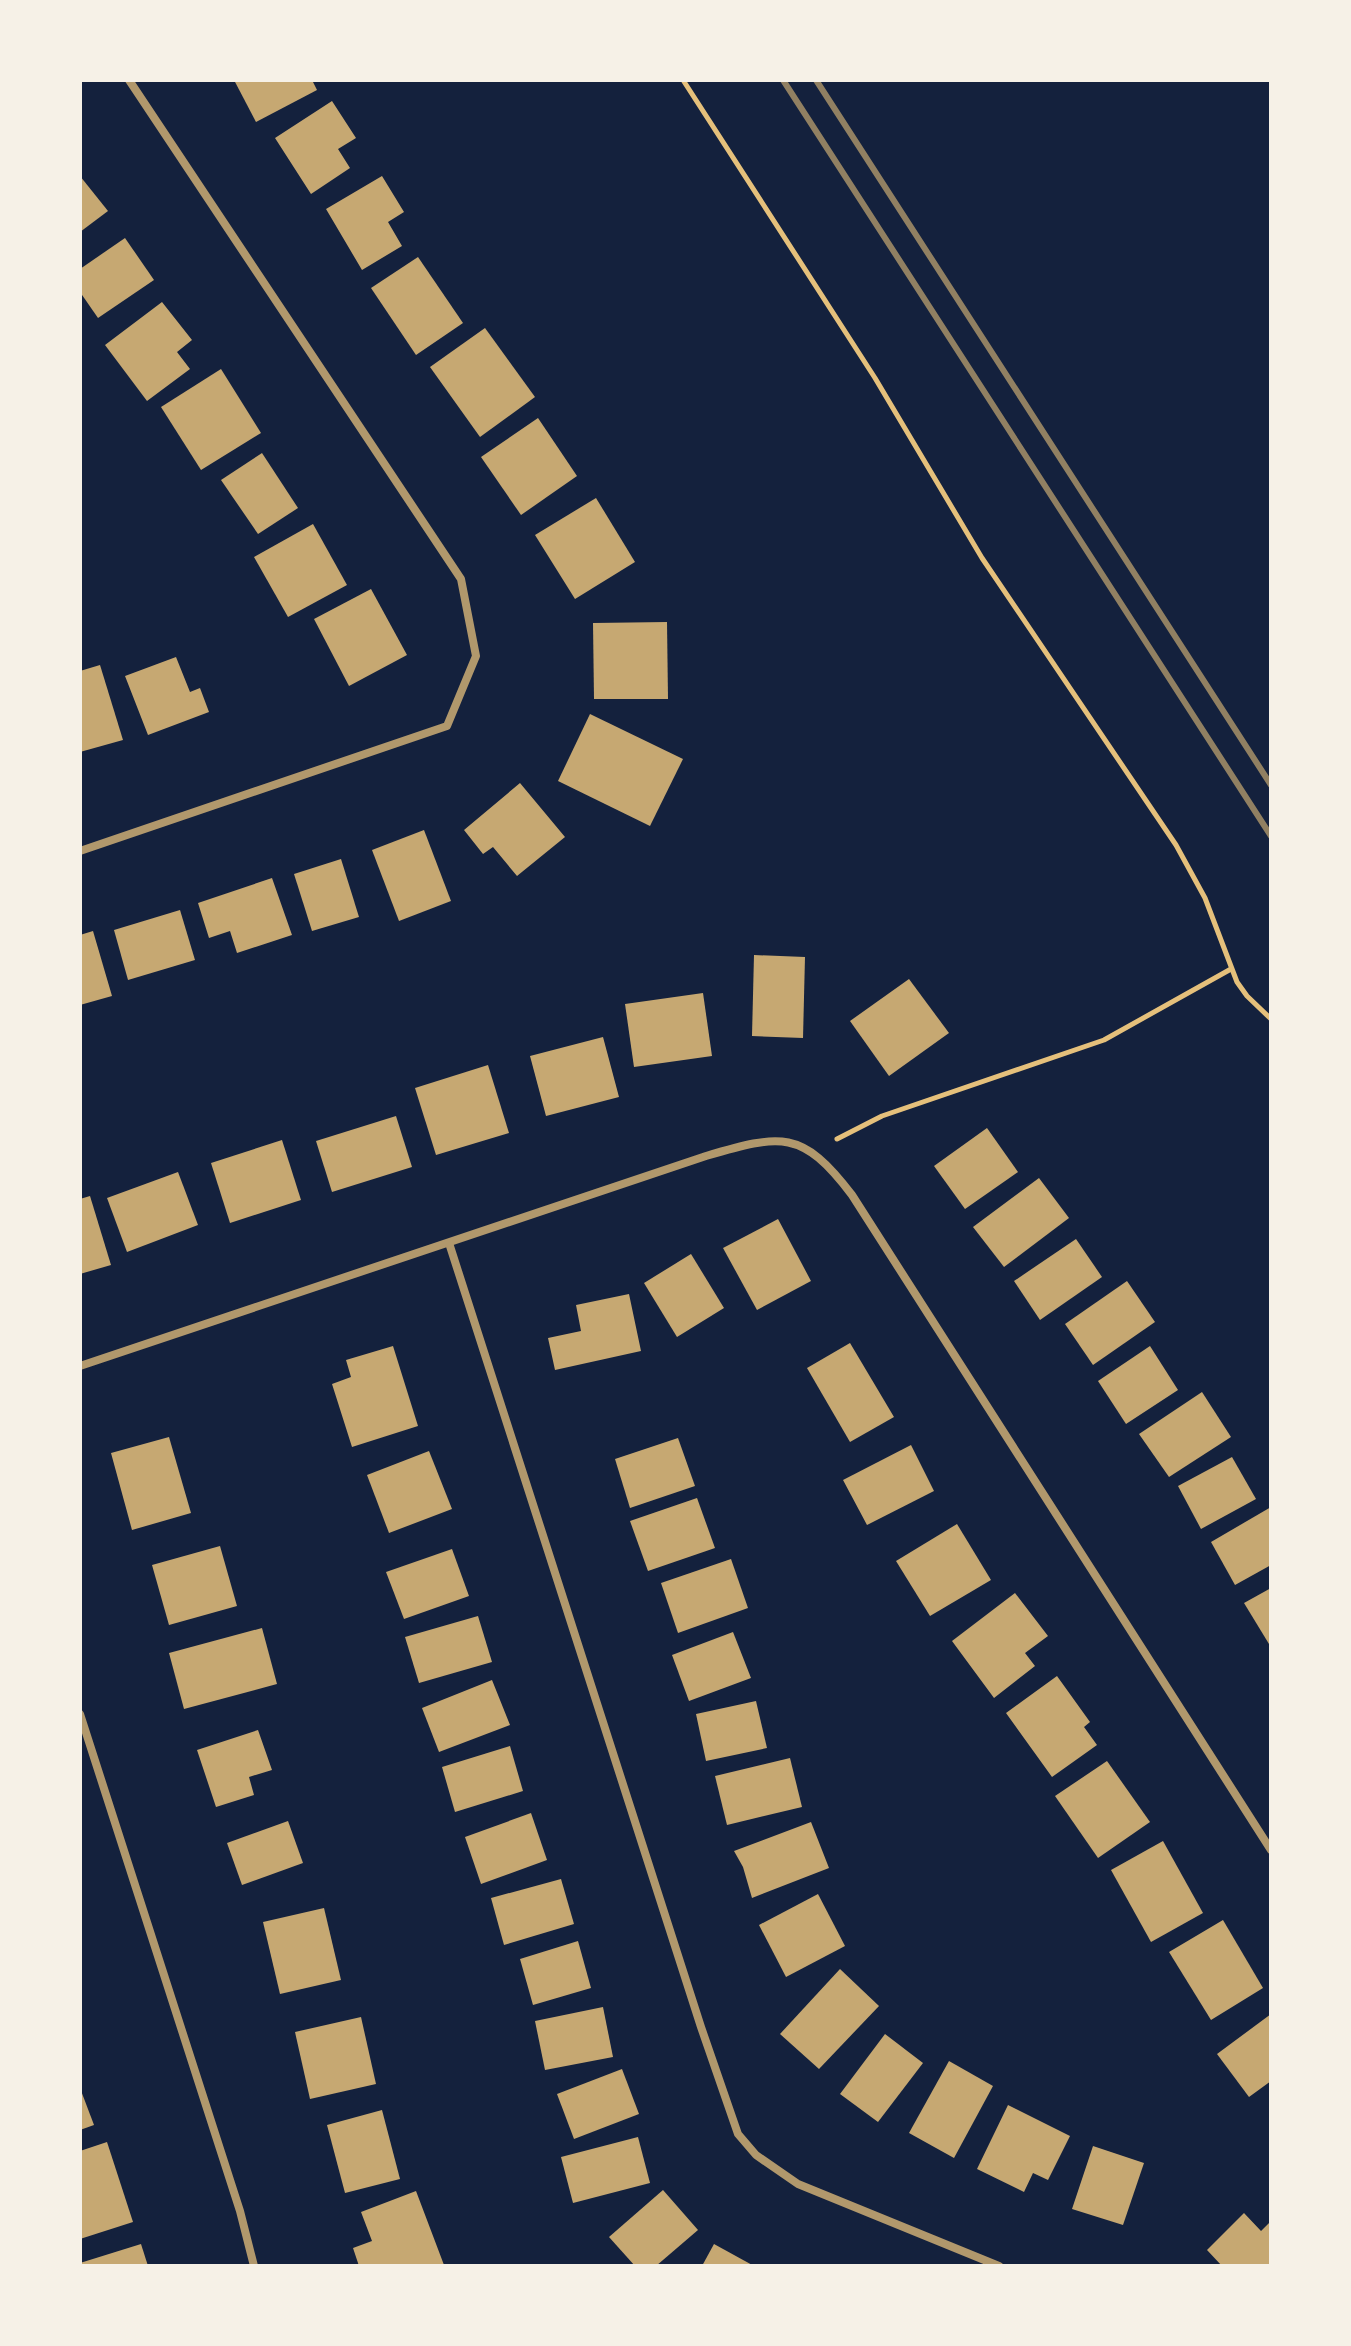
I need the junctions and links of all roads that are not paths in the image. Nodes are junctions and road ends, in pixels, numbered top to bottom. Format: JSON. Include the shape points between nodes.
{"nodes":[{"id":1,"x":129,"y":80,"type":"edge"},
{"id":2,"x":80,"y":851,"type":"edge"},
{"id":3,"x":449,"y":1243,"type":"junction"},
{"id":4,"x":80,"y":1366,"type":"edge"},
{"id":5,"x":80,"y":1714,"type":"edge"},
{"id":6,"x":1271,"y":1850,"type":"edge"},
{"id":7,"x":254,"y":2266,"type":"edge"},
{"id":8,"x":999,"y":2266,"type":"edge"}],
"edges":[{"from":1,"to":2,"type":"street","via":[[461,579],[476,656],[447,726]]},
{"from":3,"to":4,"type":"street"},
{"from":3,"to":6,"type":"street","via":[[747,1144],[791,1143],[816,1153],[852,1195]]},
{"from":3,"to":8,"type":"street","via":[[738,2134],[756,2155],[798,2184]]},
{"from":5,"to":7,"type":"street"}]}
